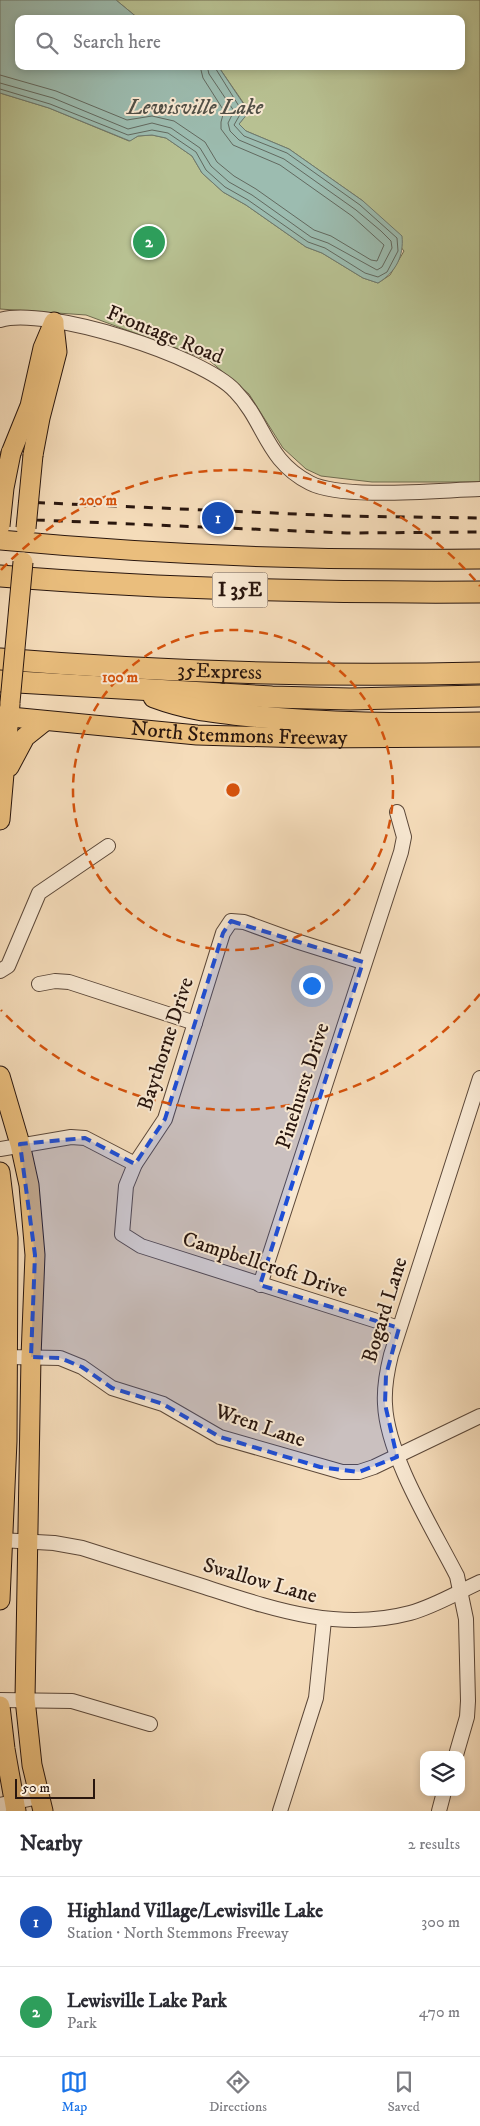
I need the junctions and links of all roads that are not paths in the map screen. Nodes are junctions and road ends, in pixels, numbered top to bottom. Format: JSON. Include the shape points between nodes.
{"nodes":[{"id":1,"x":0,"y":320,"type":"edge"},
{"id":2,"x":54,"y":322,"type":"junction"},
{"id":3,"x":480,"y":489,"type":"edge"},
{"id":4,"x":0,"y":526,"type":"edge"},
{"id":5,"x":26,"y":535,"type":"junction"},
{"id":6,"x":0,"y":540,"type":"edge"},
{"id":7,"x":480,"y":559,"type":"edge"},
{"id":8,"x":0,"y":576,"type":"edge"},
{"id":9,"x":480,"y":592,"type":"edge"},
{"id":10,"x":0,"y":659,"type":"edge"},
{"id":11,"x":480,"y":673,"type":"edge"},
{"id":12,"x":0,"y":681,"type":"edge"},
{"id":13,"x":133,"y":689,"type":"junction"},
{"id":14,"x":480,"y":696,"type":"edge"},
{"id":15,"x":6,"y":711,"type":"edge"},
{"id":16,"x":45,"y":721,"type":"junction"},
{"id":17,"x":480,"y":723,"type":"edge"},
{"id":18,"x":480,"y":737,"type":"edge"},
{"id":19,"x":4,"y":777,"type":"junction"},
{"id":20,"x":397,"y":812,"type":"dead end"},
{"id":21,"x":0,"y":820,"type":"edge"},
{"id":22,"x":108,"y":846,"type":"dead end"},
{"id":23,"x":363,"y":962,"type":"junction"},
{"id":24,"x":0,"y":971,"type":"edge"},
{"id":25,"x":39,"y":984,"type":"dead end"},
{"id":26,"x":195,"y":1023,"type":"junction"},
{"id":27,"x":0,"y":1076,"type":"edge"},
{"id":28,"x":480,"y":1078,"type":"edge"},
{"id":29,"x":20,"y":1144,"type":"junction"},
{"id":30,"x":0,"y":1149,"type":"edge"},
{"id":31,"x":135,"y":1164,"type":"junction"},
{"id":32,"x":0,"y":1172,"type":"edge"},
{"id":33,"x":122,"y":1234,"type":"joint"},
{"id":34,"x":260,"y":1285,"type":"junction"},
{"id":35,"x":399,"y":1328,"type":"junction"},
{"id":36,"x":4,"y":1355,"type":"edge"},
{"id":37,"x":31,"y":1357,"type":"junction"},
{"id":38,"x":480,"y":1416,"type":"edge"},
{"id":39,"x":397,"y":1457,"type":"junction"},
{"id":40,"x":1,"y":1540,"type":"edge"},
{"id":41,"x":27,"y":1541,"type":"junction"},
{"id":42,"x":480,"y":1582,"type":"edge"},
{"id":43,"x":462,"y":1590,"type":"junction"},
{"id":44,"x":0,"y":1600,"type":"edge"},
{"id":45,"x":324,"y":1620,"type":"junction"},
{"id":46,"x":25,"y":1699,"type":"junction"},
{"id":47,"x":0,"y":1700,"type":"edge"},
{"id":48,"x":0,"y":1706,"type":"edge"},
{"id":49,"x":150,"y":1724,"type":"dead end"},
{"id":50,"x":457,"y":1751,"type":"edge"},
{"id":51,"x":443,"y":1796,"type":"edge"},
{"id":52,"x":41,"y":1804,"type":"edge"},
{"id":53,"x":10,"y":1806,"type":"edge"},
{"id":54,"x":280,"y":1811,"type":"edge"},
{"id":55,"x":439,"y":1811,"type":"edge"}],
"edges":[{"from":1,"to":2,"type":"street","name":"Frontage Road"},
{"from":2,"to":3,"type":"street","name":"Frontage Road","via":[[109,332],[219,377],[242,399],[280,461],[316,486],[361,492]]},
{"from":2,"to":4,"type":"main road","bridge":true,"via":[[43,348],[30,406],[11,453]]},
{"from":2,"to":5,"type":"main road","bridge":true,"via":[[57,352],[33,455]]},
{"from":5,"to":6,"type":"main road"},
{"from":5,"to":7,"type":"main road","via":[[268,558],[362,561]]},
{"from":5,"to":15,"type":"main road","bridge":true},
{"from":8,"to":9,"type":"highway","number":"I 35E","via":[[256,591]]},
{"from":10,"to":11,"type":"highway","name":"35Express","via":[[190,672]]},
{"from":12,"to":13,"type":"highway","name":"North Stemmons Freeway"},
{"from":13,"to":14,"type":"highway","name":"North Stemmons Freeway","via":[[340,698]]},
{"from":13,"to":17,"type":"highway","via":[[184,708],[288,720],[393,725]]},
{"from":15,"to":16,"type":"main road","name":"North Stemmons Freeway"},
{"from":15,"to":19,"type":"main road"},
{"from":16,"to":18,"type":"main road","name":"North Stemmons Freeway","via":[[197,736]]},
{"from":16,"to":19,"type":"main road","via":[[25,737]]},
{"from":19,"to":21,"type":"main road"},
{"from":20,"to":23,"type":"street","name":"Pinehurst Drive","via":[[404,837],[401,852]]},
{"from":22,"to":24,"type":"street","via":[[38,893],[8,966]]},
{"from":23,"to":26,"type":"street","name":"Baythorne Drive","via":[[244,922],[231,921],[223,933]]},
{"from":23,"to":34,"type":"street","name":"Pinehurst Drive"},
{"from":25,"to":26,"type":"street","via":[[69,982]]},
{"from":26,"to":31,"type":"street","name":"Baythorne Drive","via":[[165,1119]]},
{"from":27,"to":29,"type":"main road"},
{"from":28,"to":35,"type":"street","name":"Bogard Lane"},
{"from":29,"to":30,"type":"street"},
{"from":29,"to":31,"type":"street","via":[[85,1138]]},
{"from":29,"to":37,"type":"main road","via":[[29,1185],[35,1255]]},
{"from":31,"to":33,"type":"street","name":"Baythorne Drive","via":[[126,1186]]},
{"from":32,"to":36,"type":"main road","via":[[8,1238]]},
{"from":33,"to":34,"type":"street","name":"Campbellcroft Drive","via":[[141,1246]]},
{"from":34,"to":35,"type":"street","name":"Campbellcroft Drive"},
{"from":35,"to":39,"type":"street","name":"Bogard Lane","via":[[386,1376],[385,1404]]},
{"from":36,"to":37,"type":"street","name":"Wren Lane"},
{"from":36,"to":40,"type":"main road","via":[[7,1441]]},
{"from":37,"to":39,"type":"street","name":"Wren Lane","via":[[60,1358],[82,1367],[112,1388],[163,1404],[220,1437],[320,1467],[359,1472]]},
{"from":37,"to":41,"type":"main road"},
{"from":38,"to":39,"type":"street","name":"Wren Lane"},
{"from":39,"to":43,"type":"street","name":"Bogard Lane"},
{"from":40,"to":41,"type":"street","name":"Swallow Lane"},
{"from":40,"to":44,"type":"main road"},
{"from":41,"to":45,"type":"street","name":"Swallow Lane","via":[[82,1548],[258,1604]]},
{"from":41,"to":46,"type":"main road"},
{"from":42,"to":43,"type":"street","name":"Swallow Lane"},
{"from":43,"to":45,"type":"street","name":"Swallow Lane","via":[[445,1601],[410,1613]]},
{"from":43,"to":50,"type":"street","name":"Bogard Lane","via":[[468,1701]]},
{"from":45,"to":54,"type":"street","via":[[316,1698]]},
{"from":46,"to":47,"type":"street"},
{"from":46,"to":49,"type":"street","via":[[72,1701]]},
{"from":46,"to":52,"type":"main road","via":[[31,1758]]},
{"from":48,"to":53,"type":"main road"},
{"from":51,"to":55,"type":"street"},
{"from":52,"to":53,"type":"street"}]}
